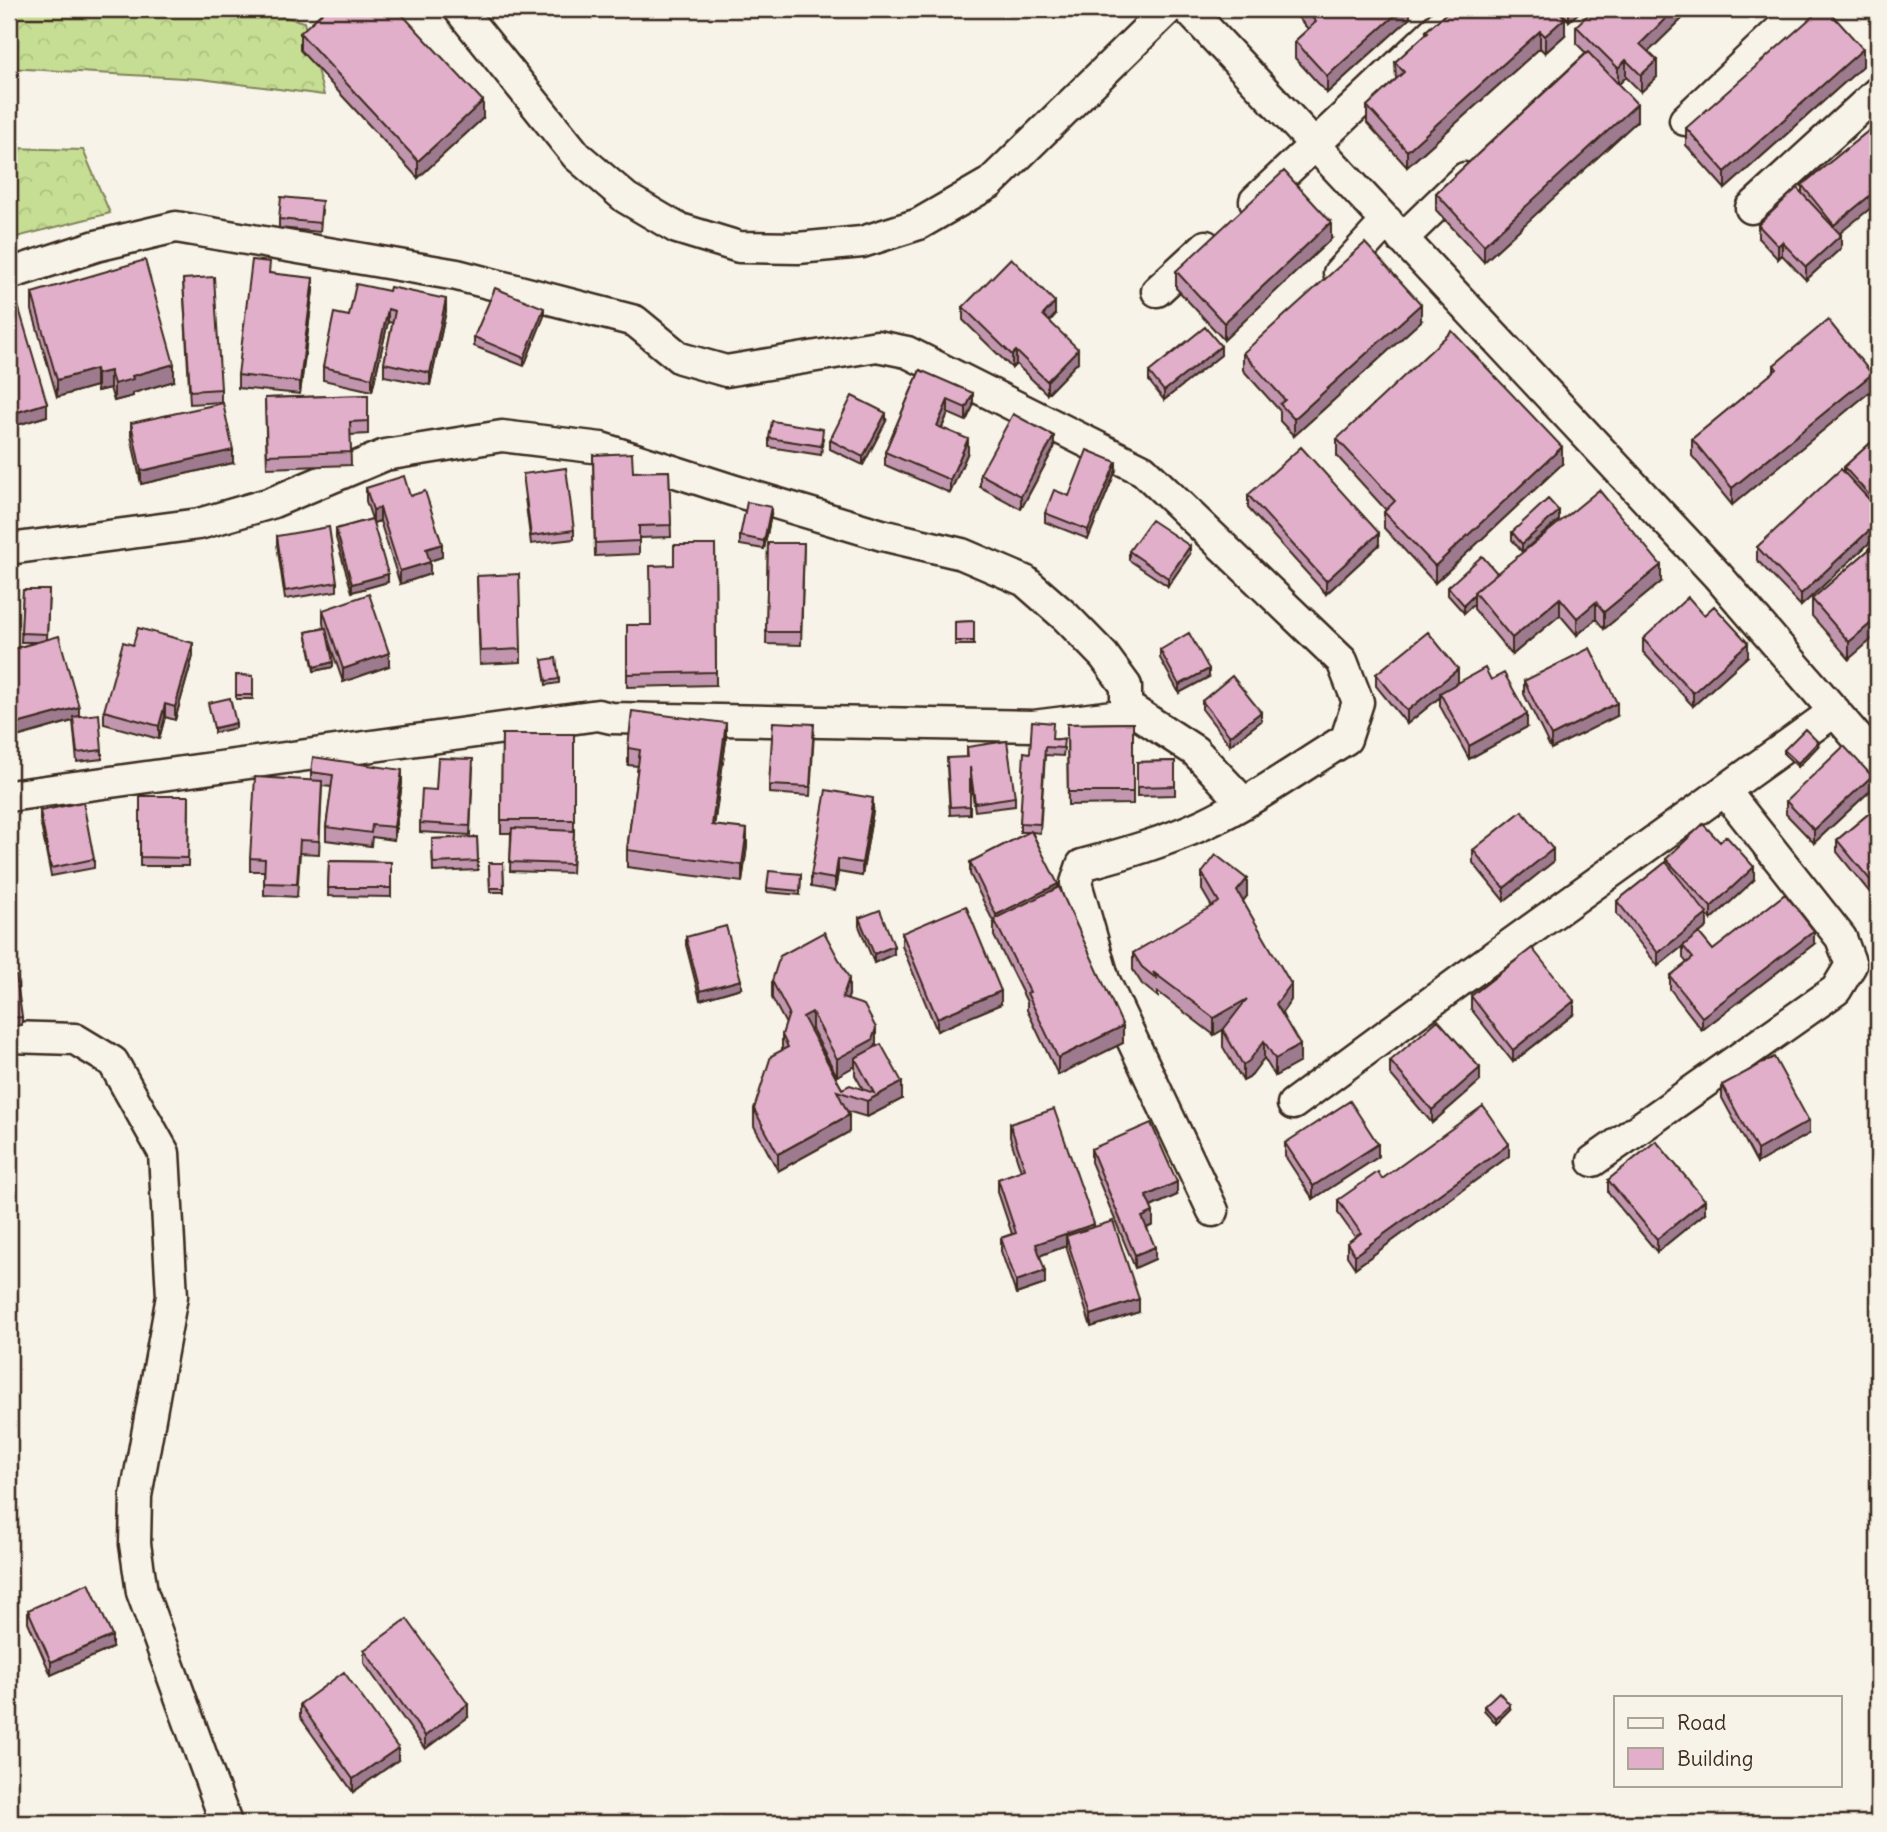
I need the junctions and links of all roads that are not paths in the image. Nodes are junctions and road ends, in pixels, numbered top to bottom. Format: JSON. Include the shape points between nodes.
{"nodes":[{"id":1,"x":459,"y":9,"type":"edge"},
{"id":2,"x":1168,"y":9,"type":"edge"},
{"id":3,"x":1188,"y":9,"type":"edge"},
{"id":4,"x":1458,"y":9,"type":"edge"},
{"id":5,"x":1802,"y":9,"type":"edge"},
{"id":6,"x":1878,"y":92,"type":"edge"},
{"id":7,"x":1685,"y":120,"type":"dead end"},
{"id":8,"x":1315,"y":145,"type":"junction"},
{"id":9,"x":1481,"y":163,"type":"edge"},
{"id":10,"x":1751,"y":208,"type":"dead end"},
{"id":11,"x":1395,"y":230,"type":"junction"},
{"id":12,"x":9,"y":274,"type":"edge"},
{"id":13,"x":1157,"y":291,"type":"dead end"},
{"id":14,"x":1316,"y":296,"type":"edge"},
{"id":15,"x":9,"y":549,"type":"edge"},
{"id":16,"x":1126,"y":706,"type":"junction"},
{"id":17,"x":1835,"y":711,"type":"junction"},
{"id":18,"x":1878,"y":762,"type":"edge"},
{"id":19,"x":1725,"y":791,"type":"junction"},
{"id":20,"x":9,"y":796,"type":"edge"},
{"id":21,"x":1244,"y":803,"type":"junction"},
{"id":22,"x":9,"y":1037,"type":"edge"},
{"id":23,"x":1293,"y":1104,"type":"dead end"},
{"id":24,"x":1593,"y":1161,"type":"dead end"},
{"id":25,"x":1213,"y":1210,"type":"dead end"},
{"id":26,"x":226,"y":1823,"type":"edge"}],
"edges":[{"from":1,"to":2,"type":"street","via":[[577,156],[626,198],[677,228],[739,247],[798,248],[862,242],[919,224],[990,183]]},
{"from":3,"to":8,"type":"street"},
{"from":4,"to":8,"type":"street"},
{"from":5,"to":7,"type":"street"},
{"from":6,"to":10,"type":"street"},
{"from":8,"to":11,"type":"street"},
{"from":8,"to":13,"type":"street"},
{"from":9,"to":11,"type":"street"},
{"from":11,"to":14,"type":"street"},
{"from":11,"to":17,"type":"street","via":[[1717,575]]},
{"from":12,"to":21,"type":"street","via":[[96,246],[176,228],[457,275],[635,321],[680,358],[726,371],[877,346],[907,352],[1143,470],[1342,662],[1357,702],[1346,739]]},
{"from":15,"to":16,"type":"street","via":[[199,524],[271,503],[385,455],[502,436],[601,448],[820,516],[962,554],[1026,582],[1104,656],[1126,686]]},
{"from":16,"to":20,"type":"street","via":[[1121,715],[1033,726],[598,715]]},
{"from":16,"to":21,"type":"street","via":[[1195,751]]},
{"from":17,"to":18,"type":"street"},
{"from":17,"to":19,"type":"street"},
{"from":19,"to":23,"type":"street"},
{"from":19,"to":24,"type":"street","via":[[1842,937],[1852,965],[1836,990]]},
{"from":21,"to":25,"type":"street","via":[[1203,825],[1082,865],[1076,883],[1104,980]]},
{"from":22,"to":26,"type":"street","via":[[75,1039],[113,1062],[164,1153],[173,1296],[136,1496],[135,1544],[142,1592]]}]}
